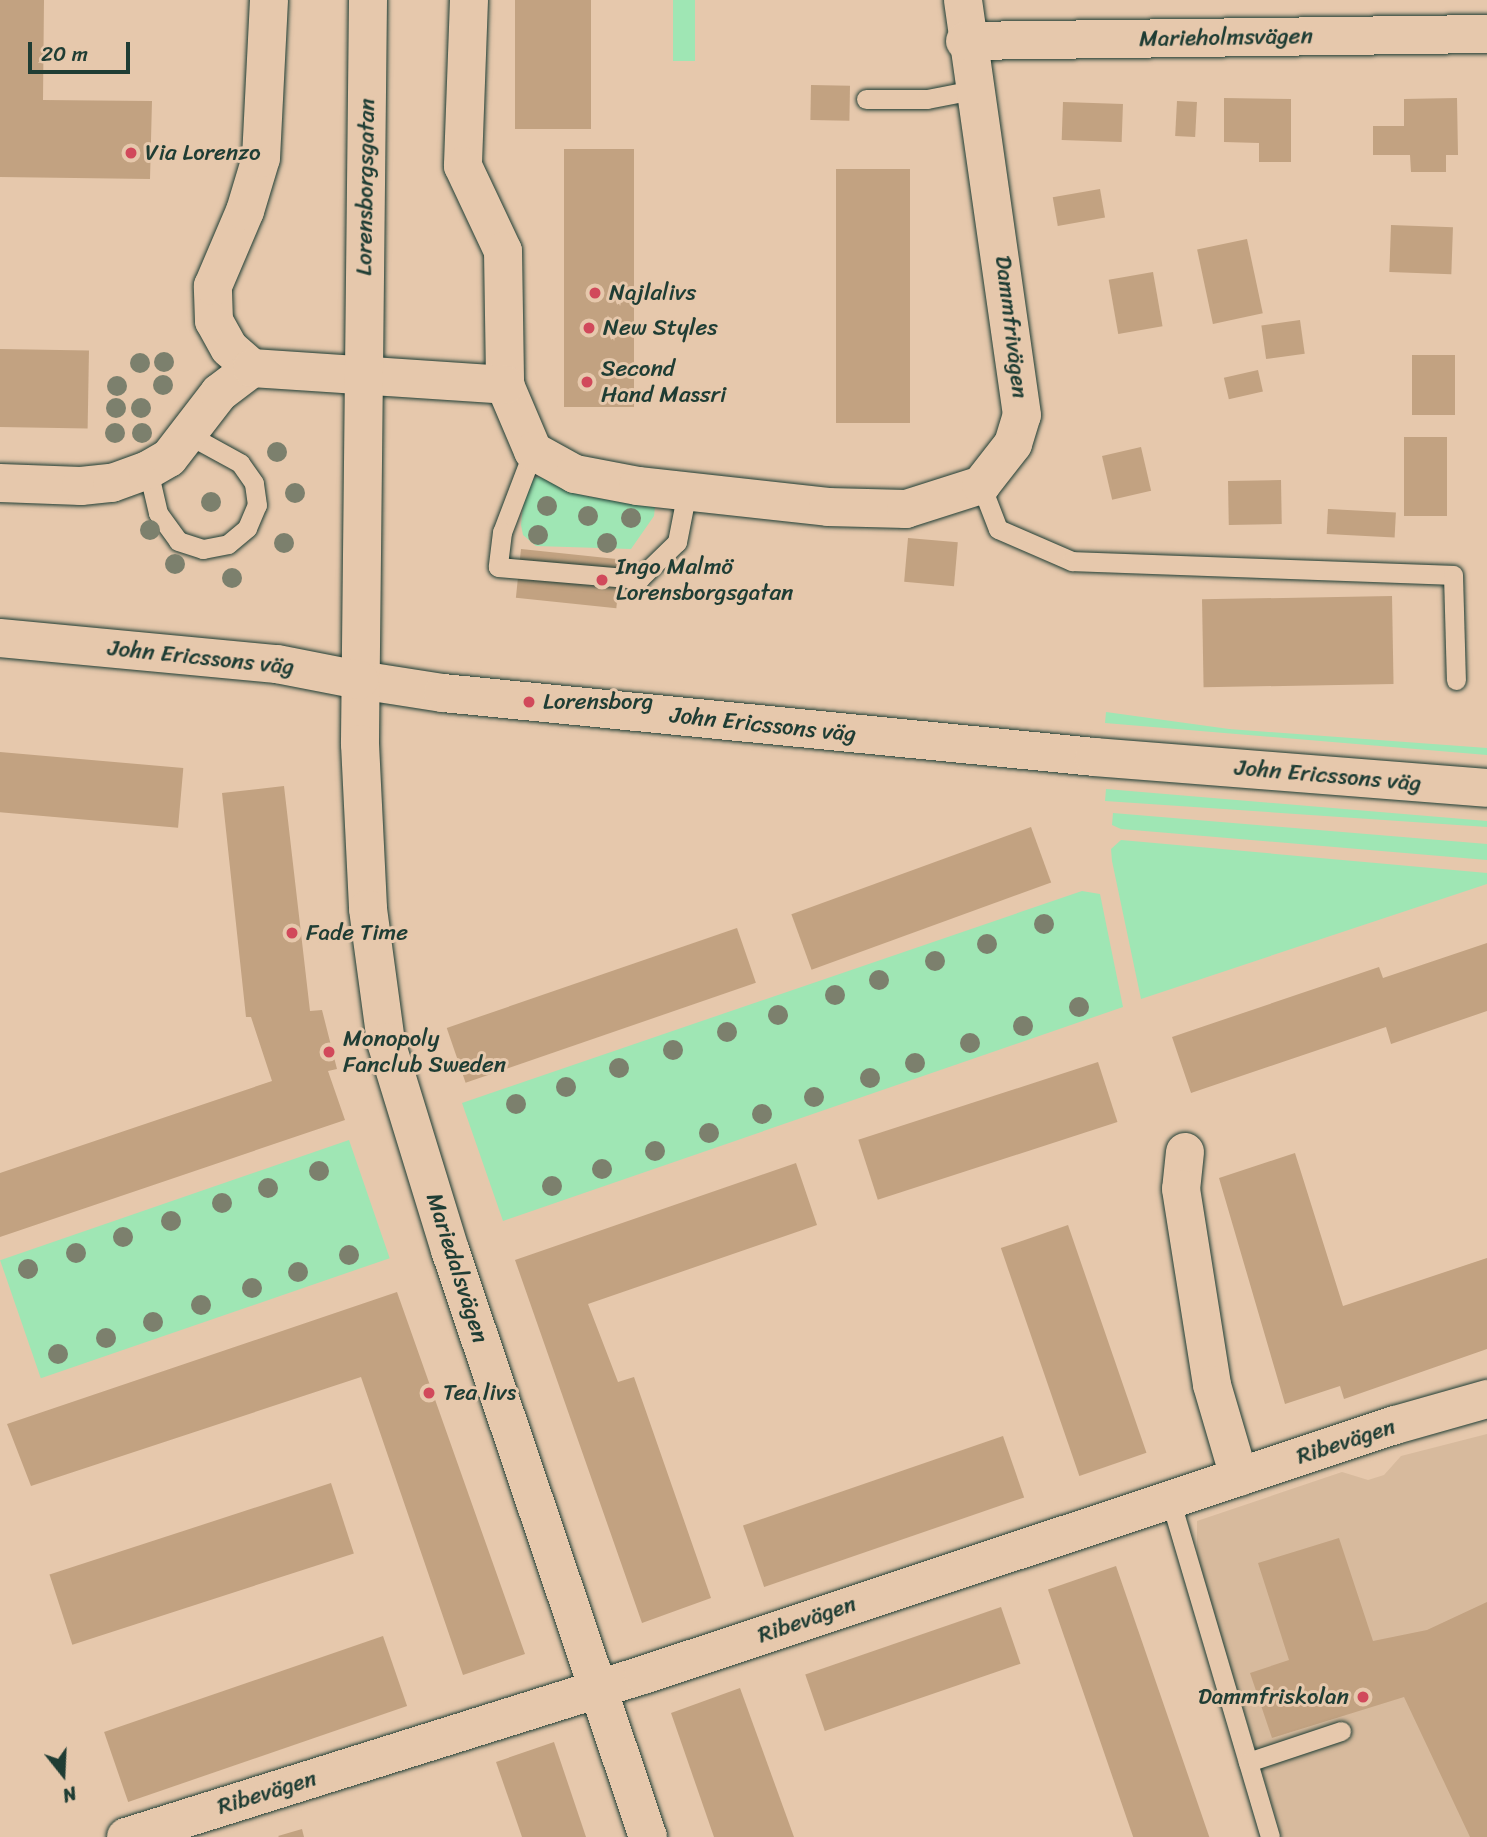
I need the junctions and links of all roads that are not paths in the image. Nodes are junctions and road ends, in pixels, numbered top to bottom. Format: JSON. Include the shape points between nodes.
{"nodes":[{"id":1,"x":269,"y":0,"type":"edge"},
{"id":2,"x":368,"y":0,"type":"edge"},
{"id":3,"x":469,"y":0,"type":"edge"},
{"id":4,"x":963,"y":0,"type":"edge"},
{"id":5,"x":1487,"y":34,"type":"edge"},
{"id":6,"x":965,"y":41,"type":"junction"},
{"id":7,"x":973,"y":90,"type":"junction"},
{"id":8,"x":866,"y":99,"type":"dead end"},
{"id":9,"x":252,"y":368,"type":"junction"},
{"id":10,"x":362,"y":374,"type":"junction"},
{"id":11,"x":505,"y":385,"type":"junction"},
{"id":12,"x":189,"y":435,"type":"junction"},
{"id":13,"x":533,"y":451,"type":"junction"},
{"id":14,"x":148,"y":470,"type":"junction"},
{"id":15,"x":0,"y":483,"type":"edge"},
{"id":16,"x":981,"y":485,"type":"junction"},
{"id":17,"x":687,"y":491,"type":"junction"},
{"id":18,"x":0,"y":638,"type":"edge"},
{"id":19,"x":359,"y":680,"type":"junction"},
{"id":20,"x":1456,"y":680,"type":"dead end"},
{"id":21,"x":1487,"y":788,"type":"edge"},
{"id":22,"x":1185,"y":1152,"type":"dead end"},
{"id":23,"x":1487,"y":1399,"type":"edge"},
{"id":24,"x":1239,"y":1477,"type":"junction"},
{"id":25,"x":1170,"y":1499,"type":"junction"},
{"id":26,"x":601,"y":1688,"type":"junction"},
{"id":27,"x":1341,"y":1731,"type":"dead end"},
{"id":28,"x":1248,"y":1762,"type":"junction"},
{"id":29,"x":126,"y":1837,"type":"edge"},
{"id":30,"x":648,"y":1837,"type":"edge"},
{"id":31,"x":1270,"y":1837,"type":"edge"}],
"edges":[{"from":1,"to":9,"type":"street","via":[[261,158],[214,286],[214,321],[229,348]]},
{"from":2,"to":10,"type":"street","name":"Lorensborgsgatan"},
{"from":3,"to":11,"type":"street","via":[[463,166],[503,251]]},
{"from":4,"to":6,"type":"street","name":"Dammfrivägen"},
{"from":5,"to":6,"type":"street","name":"Marieholmsvägen"},
{"from":6,"to":7,"type":"street","name":"Dammfrivägen"},
{"from":7,"to":8,"type":"lane","via":[[927,99]]},
{"from":7,"to":16,"type":"street","name":"Dammfrivägen","via":[[1022,415],[1013,444]]},
{"from":9,"to":10,"type":"street"},
{"from":9,"to":12,"type":"street","via":[[219,393]]},
{"from":10,"to":11,"type":"street"},
{"from":10,"to":19,"type":"street","name":"Lorensborgsgatan"},
{"from":11,"to":13,"type":"street"},
{"from":12,"to":14,"type":"street","via":[[169,458]]},
{"from":12,"to":14,"type":"lane","via":[[240,463],[254,483],[257,505],[247,528],[228,544],[203,549],[178,541],[158,513]]},
{"from":13,"to":17,"type":"street","via":[[575,474]]},
{"from":13,"to":17,"type":"lane","via":[[502,531],[498,567],[639,579],[677,542]]},
{"from":14,"to":15,"type":"street","via":[[111,483],[81,486]]},
{"from":16,"to":17,"type":"street","via":[[906,509],[828,507]]},
{"from":16,"to":20,"type":"lane","via":[[998,529],[1072,561],[1453,575]]},
{"from":18,"to":19,"type":"street","name":"John Ericssons väg","via":[[277,664]]},
{"from":19,"to":21,"type":"street","name":"John Ericssons väg","via":[[443,693],[1094,757]]},
{"from":19,"to":26,"type":"street","name":"Mariedalsvägen","via":[[368,909],[386,1042],[450,1250]]},
{"from":22,"to":24,"type":"street","via":[[1181,1189],[1212,1385]]},
{"from":23,"to":24,"type":"street","name":"Ribevägen"},
{"from":24,"to":25,"type":"street","name":"Ribevägen"},
{"from":25,"to":26,"type":"street","name":"Ribevägen"},
{"from":25,"to":28,"type":"lane"},
{"from":26,"to":29,"type":"street","name":"Ribevägen"},
{"from":26,"to":30,"type":"street","name":"Mariedalsvägen"},
{"from":27,"to":28,"type":"lane"},
{"from":28,"to":31,"type":"lane"}]}
